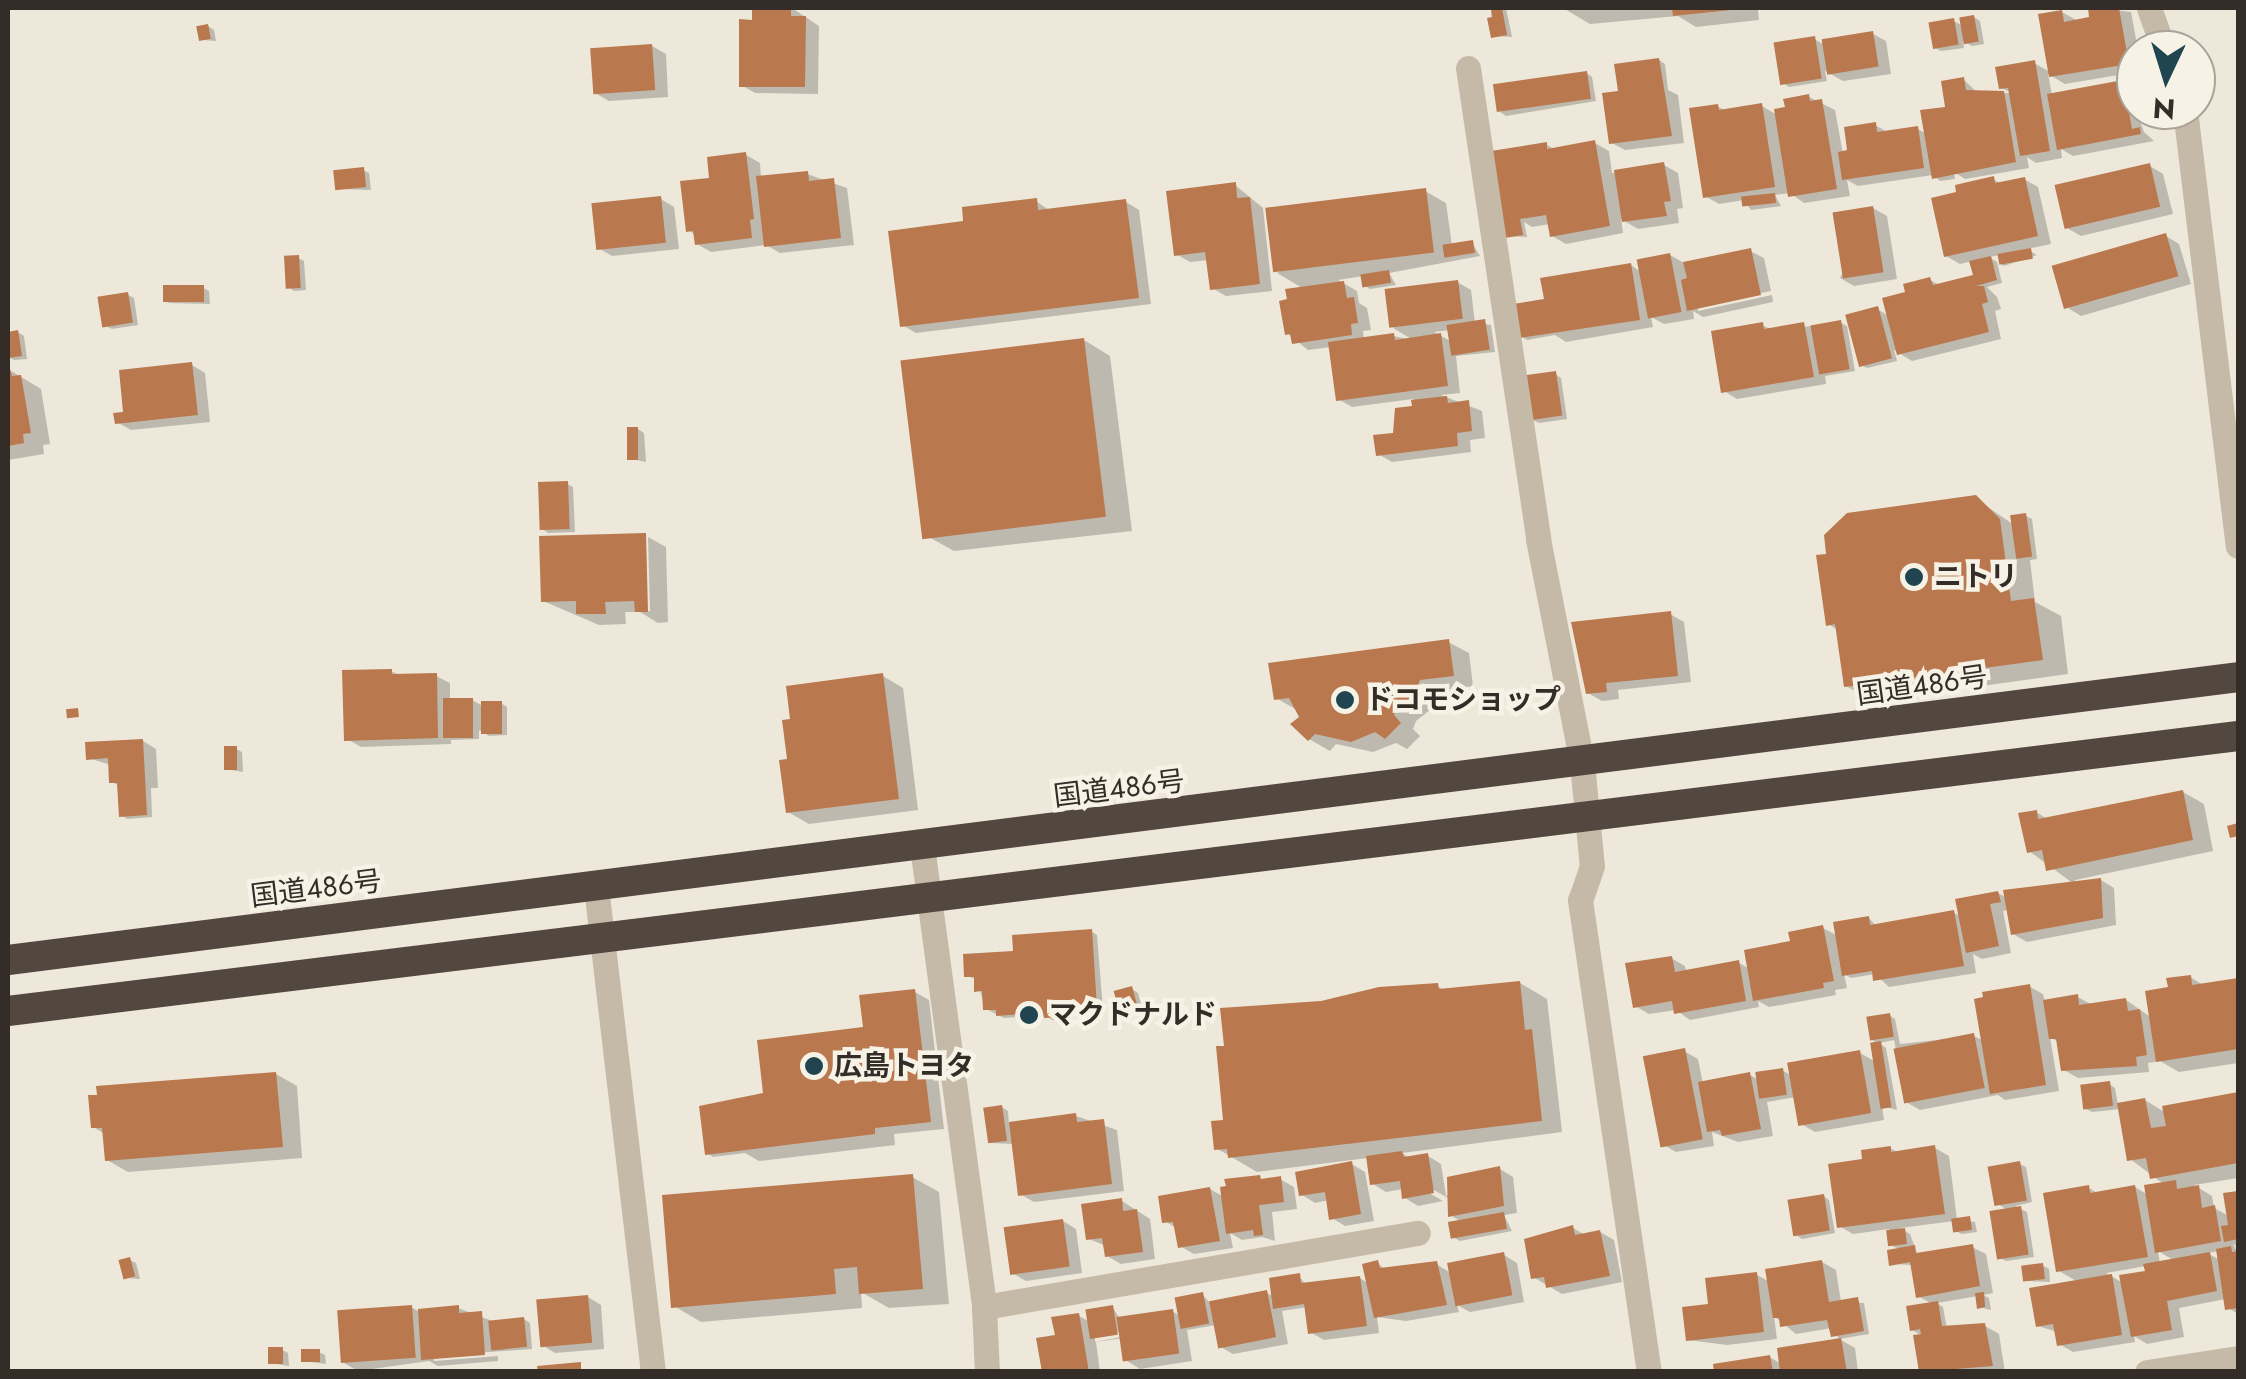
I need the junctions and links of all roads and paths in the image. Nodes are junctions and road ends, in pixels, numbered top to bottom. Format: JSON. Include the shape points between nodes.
{"nodes":[{"id":1,"x":1468,"y":68,"type":"dead end"},
{"id":2,"x":2187,"y":130,"type":"edge"},
{"id":3,"x":2238,"y":546,"type":"edge"},
{"id":4,"x":2238,"y":676,"type":"edge"},
{"id":5,"x":2238,"y":736,"type":"edge"},
{"id":6,"x":1582,"y":764,"type":"junction"},
{"id":7,"x":1587,"y":816,"type":"junction"},
{"id":8,"x":922,"y":846,"type":"junction"},
{"id":9,"x":596,"y":886,"type":"junction"},
{"id":10,"x":932,"y":896,"type":"junction"},
{"id":11,"x":602,"y":938,"type":"junction"},
{"id":12,"x":8,"y":960,"type":"edge"},
{"id":13,"x":8,"y":1011,"type":"edge"},
{"id":14,"x":1418,"y":1233,"type":"dead end"},
{"id":15,"x":984,"y":1306,"type":"junction"},
{"id":16,"x":2238,"y":1358,"type":"edge"},
{"id":17,"x":654,"y":1372,"type":"edge"},
{"id":18,"x":987,"y":1372,"type":"edge"},
{"id":19,"x":1649,"y":1372,"type":"edge"},
{"id":20,"x":2147,"y":1372,"type":"edge"}],
"edges":[{"from":1,"to":6,"type":"street","via":[[1538,539]]},
{"from":2,"to":3,"type":"street"},
{"from":4,"to":6,"type":"highway","name":"国道486号"},
{"from":5,"to":7,"type":"highway"},
{"from":6,"to":7,"type":"street"},
{"from":6,"to":8,"type":"highway","name":"国道486号"},
{"from":7,"to":10,"type":"highway"},
{"from":7,"to":19,"type":"street","via":[[1592,866],[1580,900]]},
{"from":8,"to":9,"type":"highway","name":"国道486号"},
{"from":8,"to":10,"type":"street"},
{"from":9,"to":11,"type":"street"},
{"from":9,"to":12,"type":"highway","name":"国道486号"},
{"from":10,"to":11,"type":"highway"},
{"from":10,"to":15,"type":"street"},
{"from":11,"to":13,"type":"highway"},
{"from":11,"to":17,"type":"street"},
{"from":14,"to":15,"type":"street"},
{"from":15,"to":18,"type":"street"},
{"from":16,"to":20,"type":"street"}]}
